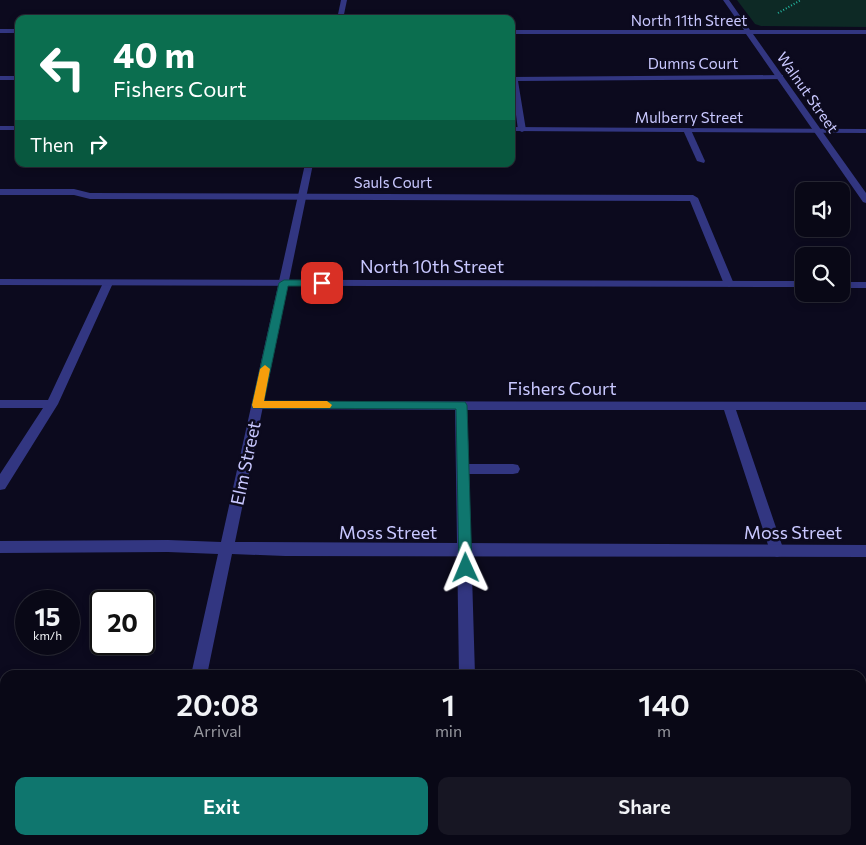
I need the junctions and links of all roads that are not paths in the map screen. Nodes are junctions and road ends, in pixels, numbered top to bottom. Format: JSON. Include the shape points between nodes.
{"nodes":[{"id":1,"x":344,"y":0,"type":"edge"},
{"id":2,"x":726,"y":0,"type":"edge"},
{"id":3,"x":341,"y":15,"type":"edge"},
{"id":4,"x":0,"y":31,"type":"edge"},
{"id":5,"x":15,"y":31,"type":"edge"},
{"id":6,"x":515,"y":32,"type":"edge"},
{"id":7,"x":749,"y":32,"type":"junction"},
{"id":8,"x":866,"y":32,"type":"edge"},
{"id":9,"x":780,"y":77,"type":"junction"},
{"id":10,"x":0,"y":78,"type":"edge"},
{"id":11,"x":15,"y":78,"type":"edge"},
{"id":12,"x":515,"y":79,"type":"edge"},
{"id":13,"x":515,"y":94,"type":"edge"},
{"id":14,"x":0,"y":128,"type":"edge"},
{"id":15,"x":15,"y":128,"type":"edge"},
{"id":16,"x":515,"y":130,"type":"edge"},
{"id":17,"x":522,"y":130,"type":"junction"},
{"id":18,"x":687,"y":130,"type":"junction"},
{"id":19,"x":818,"y":131,"type":"junction"},
{"id":20,"x":866,"y":131,"type":"edge"},
{"id":21,"x":701,"y":161,"type":"dead end"},
{"id":22,"x":308,"y":167,"type":"edge"},
{"id":23,"x":0,"y":192,"type":"edge"},
{"id":24,"x":302,"y":197,"type":"junction"},
{"id":25,"x":866,"y":199,"type":"edge"},
{"id":26,"x":0,"y":282,"type":"edge"},
{"id":27,"x":108,"y":283,"type":"junction"},
{"id":28,"x":284,"y":283,"type":"junction"},
{"id":29,"x":729,"y":284,"type":"junction"},
{"id":30,"x":795,"y":284,"type":"edge"},
{"id":31,"x":850,"y":285,"type":"edge"},
{"id":32,"x":866,"y":285,"type":"edge"},
{"id":33,"x":0,"y":404,"type":"edge"},
{"id":34,"x":52,"y":404,"type":"junction"},
{"id":35,"x":257,"y":405,"type":"junction"},
{"id":36,"x":461,"y":405,"type":"junction"},
{"id":37,"x":728,"y":405,"type":"junction"},
{"id":38,"x":866,"y":406,"type":"edge"},
{"id":39,"x":463,"y":469,"type":"junction"},
{"id":40,"x":514,"y":469,"type":"dead end"},
{"id":41,"x":0,"y":485,"type":"edge"},
{"id":42,"x":0,"y":547,"type":"edge"},
{"id":43,"x":226,"y":548,"type":"junction"},
{"id":44,"x":465,"y":551,"type":"junction"},
{"id":45,"x":777,"y":551,"type":"junction"},
{"id":46,"x":866,"y":551,"type":"edge"},
{"id":47,"x":200,"y":670,"type":"edge"},
{"id":48,"x":467,"y":670,"type":"edge"}],
"edges":[{"from":1,"to":3,"type":"street"},
{"from":2,"to":7,"type":"street","name":"Walnut Street"},
{"from":4,"to":5,"type":"street"},
{"from":6,"to":7,"type":"street","name":"North 11th Street"},
{"from":7,"to":8,"type":"street","name":"North 11th Street"},
{"from":7,"to":9,"type":"street","name":"Walnut Street"},
{"from":9,"to":12,"type":"street","name":"Dumns Court"},
{"from":9,"to":19,"type":"street","name":"Walnut Street"},
{"from":10,"to":11,"type":"street"},
{"from":13,"to":17,"type":"street"},
{"from":14,"to":15,"type":"street"},
{"from":16,"to":17,"type":"street","name":"Mulberry Street"},
{"from":17,"to":18,"type":"street","name":"Mulberry Street"},
{"from":18,"to":19,"type":"street","name":"Mulberry Street"},
{"from":18,"to":21,"type":"street"},
{"from":19,"to":20,"type":"street","name":"Mulberry Street"},
{"from":19,"to":25,"type":"street","name":"Walnut Street"},
{"from":22,"to":24,"type":"street","name":"Elm Street"},
{"from":23,"to":24,"type":"street","name":"Sauls Court","via":[[74,192],[90,196]]},
{"from":24,"to":28,"type":"street","name":"Elm Street"},
{"from":24,"to":29,"type":"street","name":"Sauls Court","via":[[693,198]]},
{"from":26,"to":27,"type":"street","name":"North 10th Street"},
{"from":27,"to":28,"type":"street","name":"North 10th Street"},
{"from":27,"to":34,"type":"street"},
{"from":28,"to":29,"type":"street","name":"North 10th Street"},
{"from":28,"to":35,"type":"street","name":"Elm Street"},
{"from":29,"to":30,"type":"street","name":"North 10th Street"},
{"from":31,"to":32,"type":"street"},
{"from":33,"to":34,"type":"street"},
{"from":34,"to":41,"type":"street"},
{"from":35,"to":36,"type":"street","name":"Fishers Court"},
{"from":35,"to":43,"type":"street","name":"Elm Street"},
{"from":36,"to":37,"type":"street","name":"Fishers Court"},
{"from":36,"to":39,"type":"street"},
{"from":37,"to":38,"type":"street","name":"Fishers Court"},
{"from":37,"to":45,"type":"street"},
{"from":39,"to":40,"type":"street"},
{"from":39,"to":44,"type":"street"},
{"from":42,"to":43,"type":"street","name":"Moss Street"},
{"from":43,"to":44,"type":"street","name":"Moss Street"},
{"from":43,"to":47,"type":"street","name":"Elm Street"},
{"from":44,"to":45,"type":"street","name":"Moss Street"},
{"from":44,"to":48,"type":"street"},
{"from":45,"to":46,"type":"street","name":"Moss Street"}]}
